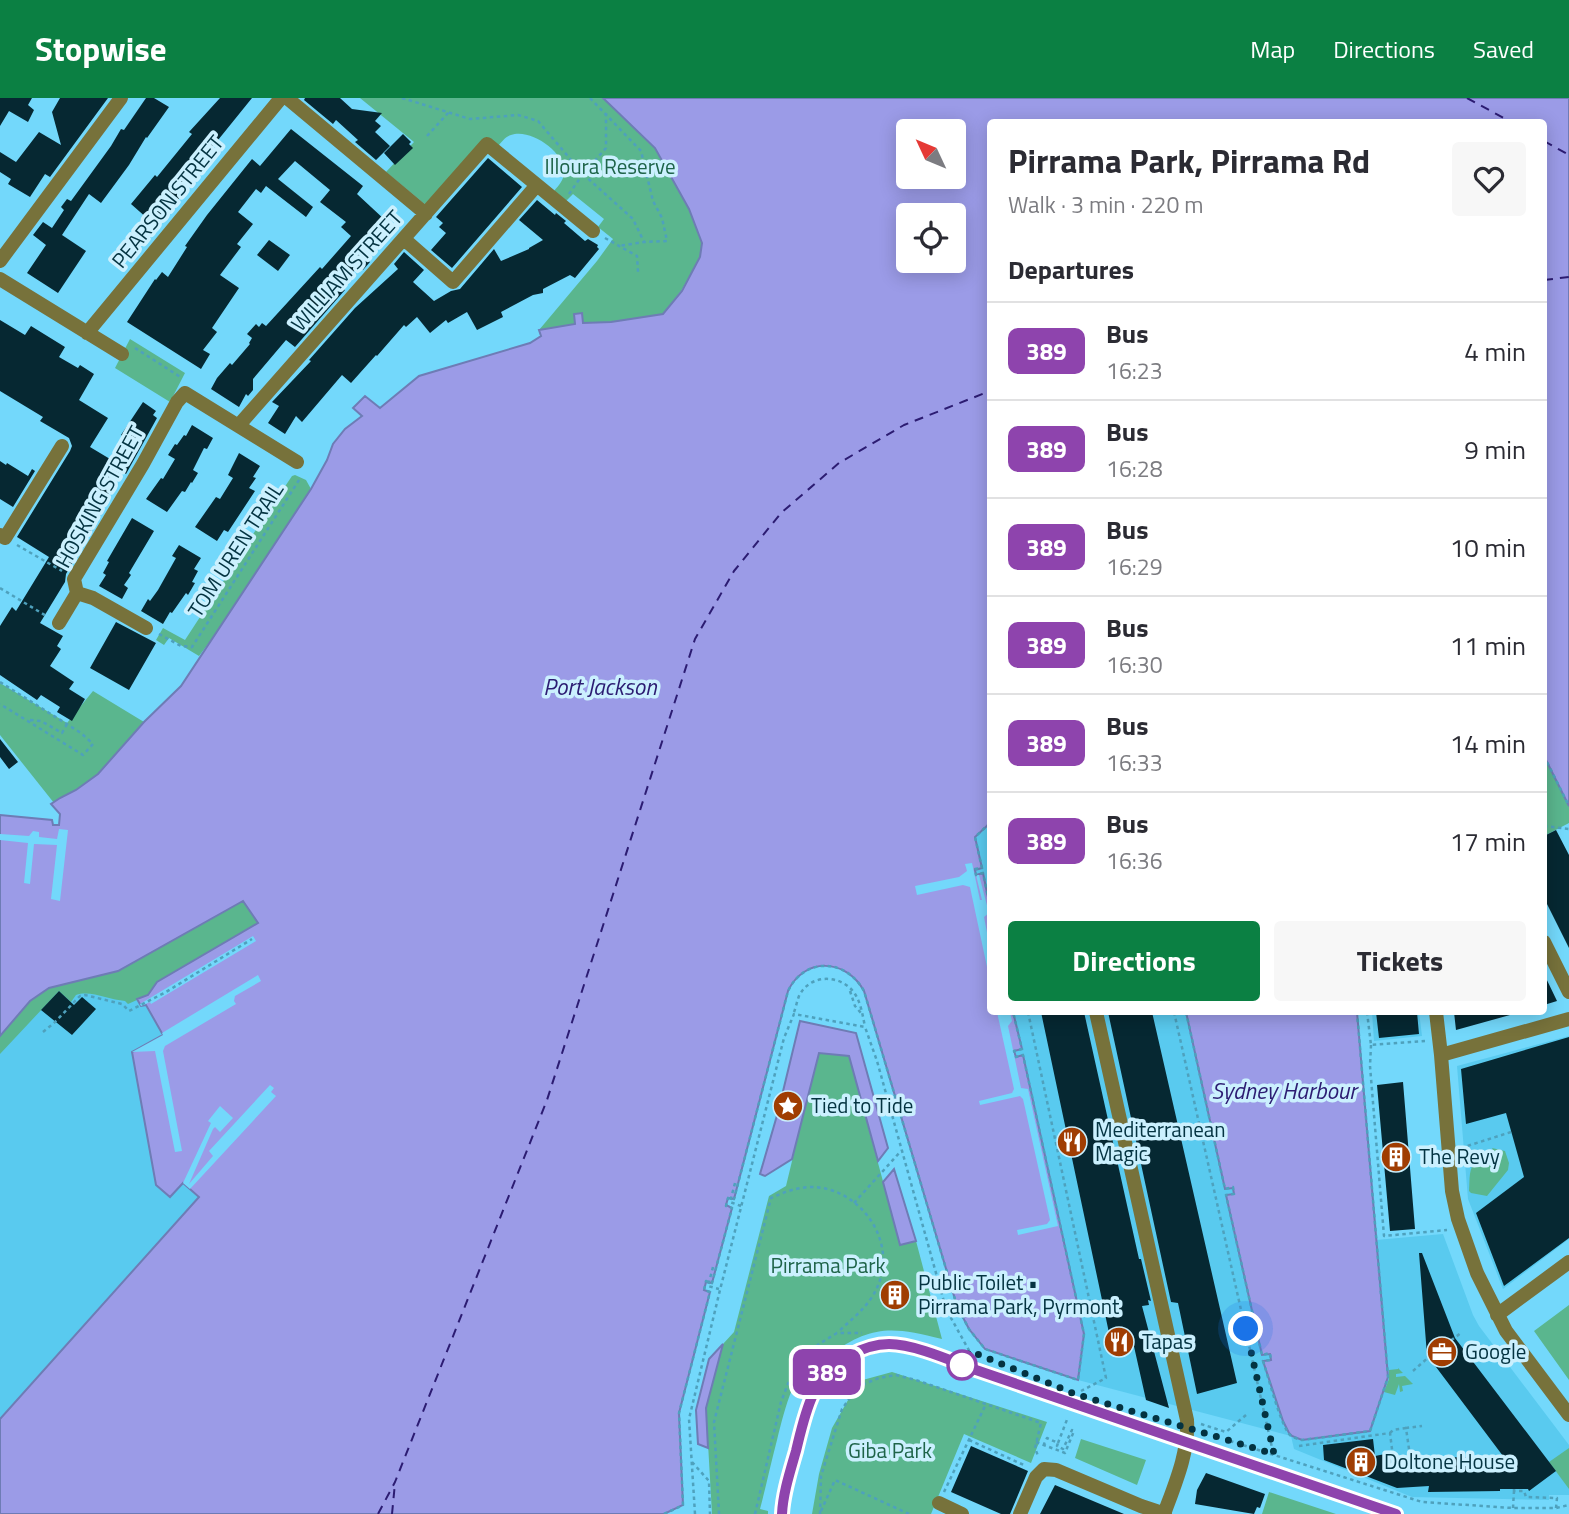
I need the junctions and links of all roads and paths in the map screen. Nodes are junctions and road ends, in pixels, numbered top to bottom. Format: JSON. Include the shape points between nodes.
{"nodes":[{"id":1,"x":121,"y":98,"type":"edge"},
{"id":2,"x":281,"y":98,"type":"edge"},
{"id":3,"x":287,"y":98,"type":"edge"},
{"id":4,"x":402,"y":98,"type":"edge"},
{"id":5,"x":590,"y":98,"type":"edge"},
{"id":6,"x":449,"y":113,"type":"junction"},
{"id":7,"x":606,"y":113,"type":"junction"},
{"id":8,"x":428,"y":136,"type":"dead end"},
{"id":9,"x":583,"y":174,"type":"junction"},
{"id":10,"x":537,"y":185,"type":"junction"},
{"id":11,"x":561,"y":205,"type":"junction"},
{"id":12,"x":426,"y":214,"type":"junction"},
{"id":13,"x":593,"y":231,"type":"dead end"},
{"id":14,"x":404,"y":239,"type":"junction"},
{"id":15,"x":644,"y":242,"type":"junction"},
{"id":16,"x":0,"y":261,"type":"edge"},
{"id":17,"x":638,"y":272,"type":"dead end"},
{"id":18,"x":0,"y":279,"type":"edge"},
{"id":19,"x":87,"y":333,"type":"junction"},
{"id":20,"x":122,"y":354,"type":"joint"},
{"id":21,"x":185,"y":393,"type":"junction"},
{"id":22,"x":239,"y":425,"type":"junction"},
{"id":23,"x":62,"y":446,"type":"dead end"},
{"id":24,"x":297,"y":462,"type":"joint"},
{"id":25,"x":2,"y":536,"type":"edge"},
{"id":26,"x":76,"y":586,"type":"junction"},
{"id":27,"x":0,"y":588,"type":"edge"},
{"id":28,"x":59,"y":623,"type":"joint"},
{"id":29,"x":146,"y":628,"type":"joint"},
{"id":30,"x":0,"y":682,"type":"edge"},
{"id":31,"x":0,"y":704,"type":"edge"},
{"id":32,"x":26,"y":720,"type":"junction"},
{"id":33,"x":68,"y":725,"type":"junction"},
{"id":34,"x":1547,"y":762,"type":"edge"},
{"id":35,"x":1569,"y":806,"type":"edge"},
{"id":36,"x":987,"y":826,"type":"edge"},
{"id":37,"x":1547,"y":826,"type":"edge"},
{"id":38,"x":1569,"y":829,"type":"edge"},
{"id":39,"x":987,"y":892,"type":"edge"},
{"id":40,"x":252,"y":939,"type":"dead end"},
{"id":41,"x":1547,"y":948,"type":"edge"},
{"id":42,"x":1569,"y":992,"type":"edge"},
{"id":43,"x":794,"y":1014,"type":"junction"},
{"id":44,"x":1014,"y":1015,"type":"edge"},
{"id":45,"x":1029,"y":1015,"type":"edge"},
{"id":46,"x":1097,"y":1015,"type":"edge"},
{"id":47,"x":1175,"y":1015,"type":"edge"},
{"id":48,"x":1187,"y":1015,"type":"edge"},
{"id":49,"x":1357,"y":1015,"type":"edge"},
{"id":50,"x":1367,"y":1015,"type":"edge"},
{"id":51,"x":1436,"y":1015,"type":"edge"},
{"id":52,"x":1569,"y":1019,"type":"edge"},
{"id":53,"x":865,"y":1027,"type":"junction"},
{"id":54,"x":43,"y":1032,"type":"dead end"},
{"id":55,"x":1425,"y":1041,"type":"dead end"},
{"id":56,"x":1371,"y":1045,"type":"junction"},
{"id":57,"x":1441,"y":1055,"type":"junction"},
{"id":58,"x":1511,"y":1132,"type":"dead end"},
{"id":59,"x":1461,"y":1148,"type":"dead end"},
{"id":60,"x":902,"y":1150,"type":"junction"},
{"id":61,"x":735,"y":1183,"type":"dead end"},
{"id":62,"x":731,"y":1198,"type":"junction"},
{"id":63,"x":854,"y":1203,"type":"junction"},
{"id":64,"x":741,"y":1206,"type":"junction"},
{"id":65,"x":1447,"y":1230,"type":"dead end"},
{"id":66,"x":1569,"y":1262,"type":"edge"},
{"id":67,"x":713,"y":1267,"type":"dead end"},
{"id":68,"x":709,"y":1282,"type":"junction"},
{"id":69,"x":720,"y":1290,"type":"junction"},
{"id":70,"x":1497,"y":1314,"type":"junction"},
{"id":71,"x":1461,"y":1332,"type":"dead end"},
{"id":72,"x":836,"y":1334,"type":"dead end"},
{"id":73,"x":982,"y":1356,"type":"dead end"},
{"id":74,"x":1413,"y":1371,"type":"dead end"},
{"id":75,"x":1086,"y":1397,"type":"dead end"},
{"id":76,"x":985,"y":1405,"type":"junction"},
{"id":77,"x":1246,"y":1415,"type":"dead end"},
{"id":78,"x":1569,"y":1415,"type":"edge"},
{"id":79,"x":1067,"y":1418,"type":"dead end"},
{"id":80,"x":1187,"y":1420,"type":"junction"},
{"id":81,"x":1422,"y":1426,"type":"dead end"},
{"id":82,"x":1406,"y":1428,"type":"junction"},
{"id":83,"x":1390,"y":1433,"type":"junction"},
{"id":84,"x":1226,"y":1439,"type":"dead end"},
{"id":85,"x":969,"y":1440,"type":"junction"},
{"id":86,"x":1036,"y":1442,"type":"junction"},
{"id":87,"x":1058,"y":1443,"type":"junction"},
{"id":88,"x":1044,"y":1444,"type":"junction"},
{"id":89,"x":1299,"y":1446,"type":"dead end"},
{"id":90,"x":1274,"y":1454,"type":"junction"},
{"id":91,"x":692,"y":1462,"type":"junction"},
{"id":92,"x":1423,"y":1462,"type":"dead end"},
{"id":93,"x":1411,"y":1464,"type":"junction"},
{"id":94,"x":1042,"y":1471,"type":"junction"},
{"id":95,"x":1279,"y":1473,"type":"junction"},
{"id":96,"x":939,"y":1503,"type":"joint"},
{"id":97,"x":1569,"y":1505,"type":"edge"},
{"id":98,"x":1513,"y":1508,"type":"junction"},
{"id":99,"x":1556,"y":1508,"type":"junction"},
{"id":100,"x":1165,"y":1510,"type":"edge"},
{"id":101,"x":664,"y":1514,"type":"edge"},
{"id":102,"x":695,"y":1514,"type":"edge"},
{"id":103,"x":710,"y":1514,"type":"edge"},
{"id":104,"x":719,"y":1514,"type":"edge"},
{"id":105,"x":782,"y":1514,"type":"edge"},
{"id":106,"x":909,"y":1514,"type":"edge"},
{"id":107,"x":962,"y":1514,"type":"edge"},
{"id":108,"x":1020,"y":1514,"type":"edge"},
{"id":109,"x":1396,"y":1514,"type":"edge"}],
"edges":[{"from":1,"to":16,"type":"street"},
{"from":2,"to":19,"type":"street","name":"PEARSON STREET"},
{"from":3,"to":12,"type":"street"},
{"from":4,"to":6,"type":"path"},
{"from":5,"to":7,"type":"path"},
{"from":6,"to":8,"type":"path"},
{"from":6,"to":9,"type":"path","via":[[470,119],[518,115],[538,121]]},
{"from":7,"to":9,"type":"path","via":[[606,148]]},
{"from":7,"to":15,"type":"path","via":[[641,151],[653,201],[662,218],[667,242]]},
{"from":9,"to":11,"type":"path"},
{"from":9,"to":15,"type":"path","via":[[633,219]]},
{"from":10,"to":11,"type":"street"},
{"from":10,"to":12,"type":"street","name":"WILLIAM STREET","via":[[487,144]]},
{"from":10,"to":14,"type":"street","via":[[453,282]]},
{"from":11,"to":13,"type":"street"},
{"from":12,"to":14,"type":"street","name":"WILLIAM STREET"},
{"from":14,"to":22,"type":"street","name":"WILLIAM STREET"},
{"from":15,"to":17,"type":"path","via":[[619,246],[637,256]]},
{"from":18,"to":19,"type":"street"},
{"from":19,"to":20,"type":"street"},
{"from":20,"to":21,"type":"path","via":[[131,345],[181,377]]},
{"from":21,"to":22,"type":"street"},
{"from":21,"to":26,"type":"street","name":"HOSKING STREET"},
{"from":22,"to":24,"type":"street"},
{"from":23,"to":25,"type":"street"},
{"from":24,"to":29,"type":"path","name":"TOM UREN TRAIL","via":[[305,470],[192,647]]},
{"from":25,"to":26,"type":"path"},
{"from":26,"to":28,"type":"street","name":"HOSKING STREET"},
{"from":26,"to":29,"type":"street"},
{"from":27,"to":28,"type":"path"},
{"from":30,"to":33,"type":"path"},
{"from":31,"to":32,"type":"path"},
{"from":32,"to":33,"type":"path","via":[[41,721],[62,733]]},
{"from":32,"to":33,"type":"path","via":[[83,755],[93,744]]},
{"from":34,"to":35,"type":"path"},
{"from":36,"to":39,"type":"path","via":[[975,837],[982,868],[975,870],[976,876],[983,873]]},
{"from":37,"to":38,"type":"path"},
{"from":40,"to":54,"type":"path","via":[[129,1011],[122,1004],[80,996]]},
{"from":41,"to":42,"type":"street"},
{"from":43,"to":53,"type":"path"},
{"from":43,"to":53,"type":"path","via":[[800,996],[813,981],[839,980],[856,995]]},
{"from":43,"to":64,"type":"path"},
{"from":44,"to":62,"type":"path","via":[[1022,1049],[1014,1051],[1016,1057],[1023,1055],[1084,1334],[1078,1381],[985,1349],[970,1329],[957,1306],[864,991],[842,969],[817,966],[791,984]]},
{"from":45,"to":75,"type":"path","via":[[1106,1378],[1075,1394]]},
{"from":46,"to":80,"type":"street"},
{"from":47,"to":90,"type":"path"},
{"from":48,"to":49,"type":"path","via":[[1225,1189],[1233,1187],[1234,1194],[1226,1195],[1262,1355],[1269,1353],[1271,1360],[1263,1361],[1283,1421],[1292,1436],[1302,1440],[1370,1431],[1388,1377]]},
{"from":50,"to":56,"type":"path"},
{"from":51,"to":57,"type":"street"},
{"from":52,"to":57,"type":"street"},
{"from":53,"to":60,"type":"path"},
{"from":55,"to":56,"type":"path"},
{"from":56,"to":65,"type":"path","via":[[1384,1236]]},
{"from":57,"to":70,"type":"street","via":[[1458,1219]]},
{"from":58,"to":59,"type":"path"},
{"from":60,"to":63,"type":"path"},
{"from":60,"to":73,"type":"path","via":[[946,1309],[970,1351]]},
{"from":61,"to":62,"type":"path"},
{"from":62,"to":64,"type":"path","via":[[730,1202]]},
{"from":62,"to":68,"type":"path","via":[[726,1206],[732,1208],[726,1233]]},
{"from":63,"to":72,"type":"path","via":[[876,1227],[882,1268],[869,1303]]},
{"from":63,"to":104,"type":"path","via":[[813,1187],[771,1198],[714,1422]]},
{"from":64,"to":69,"type":"path"},
{"from":66,"to":70,"type":"street"},
{"from":67,"to":68,"type":"path"},
{"from":68,"to":69,"type":"path","via":[[708,1286]]},
{"from":68,"to":101,"type":"path","via":[[679,1413],[683,1505]]},
{"from":69,"to":91,"type":"path","via":[[690,1419]]},
{"from":70,"to":78,"type":"street"},
{"from":71,"to":74,"type":"path"},
{"from":76,"to":85,"type":"path"},
{"from":76,"to":86,"type":"path","via":[[1041,1423]]},
{"from":76,"to":106,"type":"path","via":[[896,1375],[864,1384],[842,1409],[821,1476],[820,1514],[835,1480]]},
{"from":77,"to":80,"type":"path","via":[[1226,1432]]},
{"from":79,"to":87,"type":"path"},
{"from":80,"to":100,"type":"street","via":[[1187,1442]]},
{"from":81,"to":82,"type":"path"},
{"from":82,"to":83,"type":"path"},
{"from":82,"to":93,"type":"path"},
{"from":83,"to":89,"type":"path"},
{"from":83,"to":93,"type":"path","via":[[1394,1465]]},
{"from":84,"to":90,"type":"path"},
{"from":85,"to":94,"type":"path"},
{"from":85,"to":96,"type":"path"},
{"from":86,"to":88,"type":"path"},
{"from":86,"to":94,"type":"path"},
{"from":87,"to":88,"type":"path","via":[[1046,1438]]},
{"from":87,"to":88,"type":"path","via":[[1063,1449],[1074,1431],[1065,1453]]},
{"from":90,"to":95,"type":"path"},
{"from":90,"to":98,"type":"path","via":[[1422,1502]]},
{"from":91,"to":102,"type":"path"},
{"from":91,"to":103,"type":"path","via":[[709,1481]]},
{"from":92,"to":93,"type":"path"},
{"from":94,"to":100,"type":"street","via":[[1056,1469],[1141,1506]]},
{"from":94,"to":108,"type":"street"},
{"from":95,"to":105,"type":"street","via":[[921,1351],[882,1345],[851,1354],[819,1381],[800,1432]]},
{"from":95,"to":109,"type":"street"},
{"from":96,"to":107,"type":"street"},
{"from":97,"to":99,"type":"path"},
{"from":98,"to":99,"type":"path"},
{"from":98,"to":99,"type":"path","via":[[1514,1490],[1524,1491],[1526,1497],[1557,1498]]}]}
